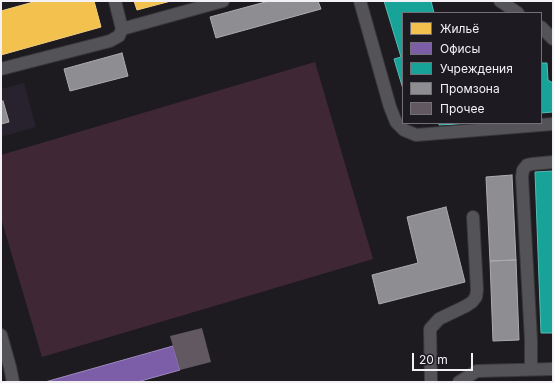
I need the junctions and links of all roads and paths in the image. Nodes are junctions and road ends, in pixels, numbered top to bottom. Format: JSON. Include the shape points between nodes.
{"nodes":[{"id":1,"x":115,"y":1,"type":"edge"},
{"id":2,"x":222,"y":1,"type":"edge"},
{"id":3,"x":360,"y":1,"type":"edge"},
{"id":4,"x":500,"y":1,"type":"edge"},
{"id":5,"x":516,"y":12,"type":"edge"},
{"id":6,"x":122,"y":29,"type":"junction"},
{"id":7,"x":542,"y":29,"type":"edge"},
{"id":8,"x":553,"y":39,"type":"edge"},
{"id":9,"x":1,"y":69,"type":"edge"},
{"id":10,"x":553,"y":124,"type":"edge"},
{"id":11,"x":553,"y":162,"type":"edge"},
{"id":12,"x":473,"y":217,"type":"dead end"},
{"id":13,"x":1,"y":335,"type":"edge"},
{"id":14,"x":531,"y":369,"type":"junction"},
{"id":15,"x":553,"y":369,"type":"edge"},
{"id":16,"x":13,"y":382,"type":"edge"},
{"id":17,"x":431,"y":382,"type":"edge"},
{"id":18,"x":459,"y":382,"type":"edge"}],
"edges":[{"from":1,"to":6,"type":"lane"},
{"from":2,"to":6,"type":"lane"},
{"from":3,"to":10,"type":"lane","via":[[390,107],[396,122],[404,130],[416,135]]},
{"from":4,"to":5,"type":"lane"},
{"from":6,"to":9,"type":"lane","via":[[119,36],[110,41]]},
{"from":7,"to":8,"type":"lane"},
{"from":11,"to":14,"type":"lane","via":[[528,165],[523,170],[522,177]]},
{"from":12,"to":17,"type":"lane","via":[[476,297],[466,306],[439,319],[430,329]]},
{"from":13,"to":16,"type":"lane"},
{"from":14,"to":15,"type":"lane"},
{"from":14,"to":18,"type":"lane","via":[[477,371]]}]}
